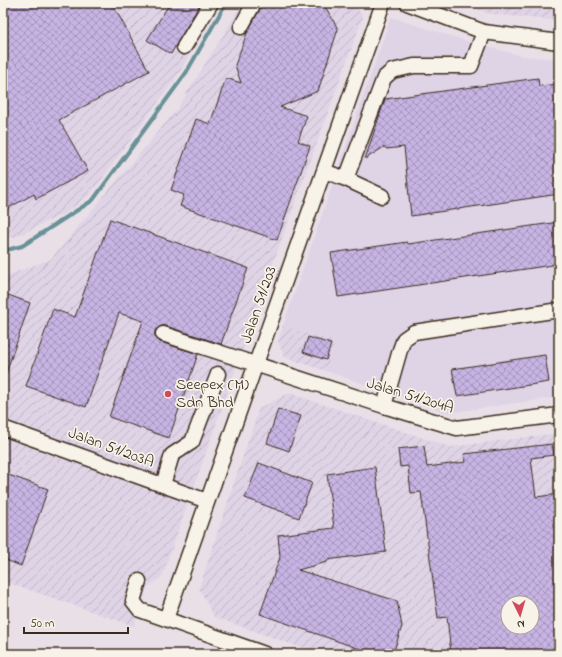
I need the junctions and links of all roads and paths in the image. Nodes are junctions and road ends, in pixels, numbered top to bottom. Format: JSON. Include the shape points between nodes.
{"nodes":[{"id":1,"x":211,"y":3,"type":"edge"},
{"id":2,"x":254,"y":3,"type":"edge"},
{"id":3,"x":383,"y":3,"type":"edge"},
{"id":4,"x":408,"y":3,"type":"edge"},
{"id":5,"x":241,"y":27,"type":"dead end"},
{"id":6,"x":484,"y":32,"type":"junction"},
{"id":7,"x":559,"y":42,"type":"edge"},
{"id":8,"x":184,"y":47,"type":"dead end"},
{"id":9,"x":324,"y":171,"type":"junction"},
{"id":10,"x":346,"y":179,"type":"junction"},
{"id":11,"x":382,"y":196,"type":"dead end"},
{"id":12,"x":559,"y":310,"type":"edge"},
{"id":13,"x":163,"y":334,"type":"dead end"},
{"id":14,"x":256,"y":365,"type":"junction"},
{"id":15,"x":218,"y":374,"type":"dead end"},
{"id":16,"x":384,"y":406,"type":"junction"},
{"id":17,"x":559,"y":415,"type":"edge"},
{"id":18,"x":3,"y":428,"type":"edge"},
{"id":19,"x":163,"y":485,"type":"junction"},
{"id":20,"x":207,"y":501,"type":"junction"},
{"id":21,"x":139,"y":581,"type":"dead end"},
{"id":22,"x":166,"y":619,"type":"junction"},
{"id":23,"x":265,"y":654,"type":"edge"}],
"edges":[{"from":1,"to":8,"type":"street"},
{"from":2,"to":5,"type":"street"},
{"from":3,"to":9,"type":"street","name":"Jalan 51/203"},
{"from":4,"to":6,"type":"street"},
{"from":6,"to":7,"type":"street"},
{"from":6,"to":10,"type":"street","via":[[471,66],[414,66],[392,71],[384,78]]},
{"from":9,"to":10,"type":"street"},
{"from":9,"to":14,"type":"street","name":"Jalan 51/203"},
{"from":10,"to":11,"type":"street"},
{"from":12,"to":16,"type":"street","via":[[414,332],[404,339]]},
{"from":13,"to":14,"type":"street","name":"Jalan 51/204A"},
{"from":14,"to":16,"type":"street","name":"Jalan 51/204A"},
{"from":14,"to":20,"type":"street","name":"Jalan 51/203"},
{"from":15,"to":19,"type":"street","via":[[192,442],[172,455]]},
{"from":16,"to":17,"type":"street","name":"Jalan 51/204A","via":[[457,428]]},
{"from":18,"to":19,"type":"street","name":"Jalan 51/203A"},
{"from":19,"to":20,"type":"street","name":"Jalan 51/203A"},
{"from":20,"to":22,"type":"street","name":"Jalan 51/203"},
{"from":21,"to":22,"type":"street","via":[[133,601],[140,610]]},
{"from":22,"to":23,"type":"street"}]}
